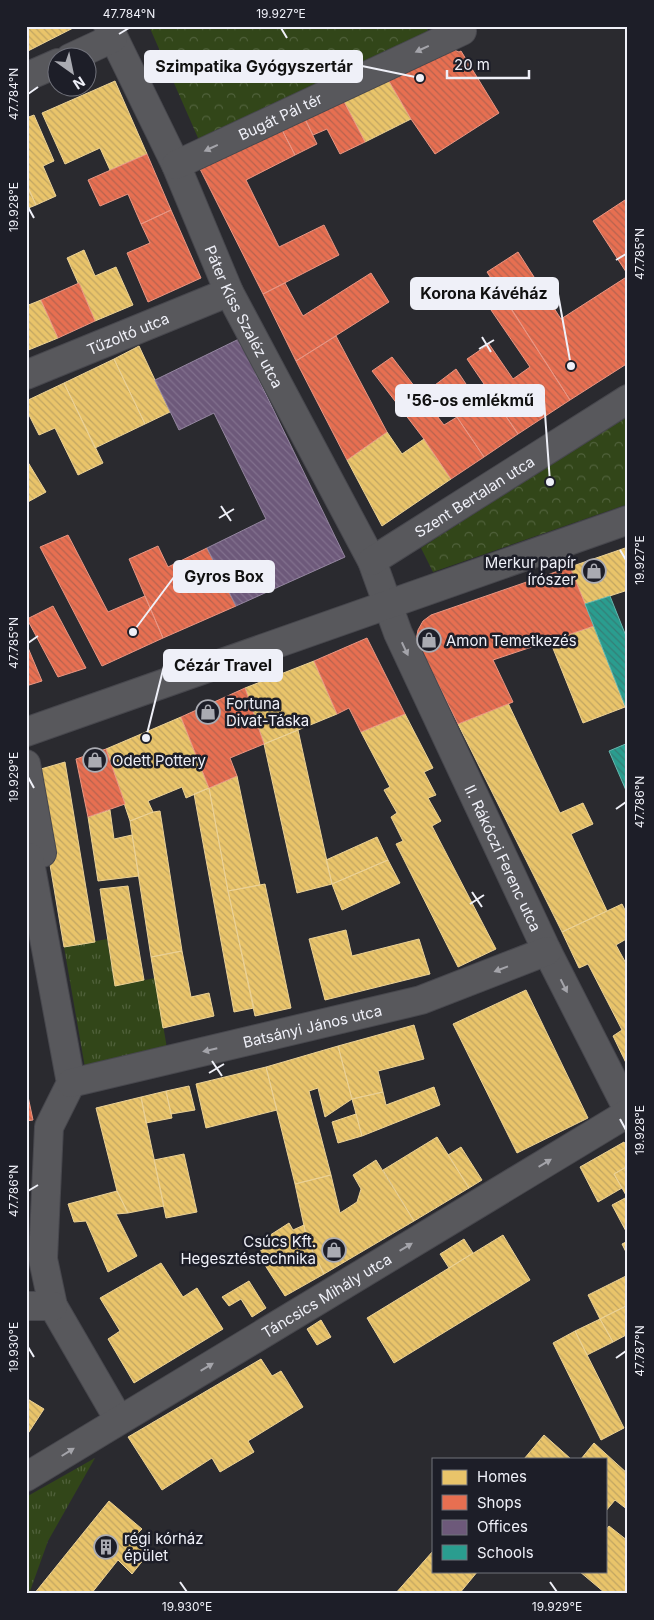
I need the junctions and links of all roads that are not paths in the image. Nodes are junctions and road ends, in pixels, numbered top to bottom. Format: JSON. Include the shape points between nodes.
{"nodes":[{"id":1,"x":467,"y":28,"type":"edge"},
{"id":2,"x":110,"y":32,"type":"edge"},
{"id":3,"x":85,"y":48,"type":"edge"},
{"id":4,"x":48,"y":67,"type":"edge"},
{"id":5,"x":26,"y":77,"type":"edge"},
{"id":6,"x":176,"y":166,"type":"junction"},
{"id":7,"x":229,"y":292,"type":"junction"},
{"id":8,"x":26,"y":374,"type":"edge"},
{"id":9,"x":628,"y":399,"type":"edge"},
{"id":10,"x":628,"y":520,"type":"edge"},
{"id":11,"x":372,"y":561,"type":"junction"},
{"id":12,"x":386,"y":604,"type":"junction"},
{"id":13,"x":26,"y":732,"type":"edge"},
{"id":14,"x":26,"y":764,"type":"edge"},
{"id":15,"x":28,"y":858,"type":"edge"},
{"id":16,"x":546,"y":952,"type":"junction"},
{"id":17,"x":71,"y":1083,"type":"junction"},
{"id":18,"x":628,"y":1112,"type":"edge"},
{"id":19,"x":39,"y":1306,"type":"edge"},
{"id":20,"x":119,"y":1420,"type":"junction"},
{"id":21,"x":26,"y":1477,"type":"edge"}],
"edges":[{"from":1,"to":6,"type":"street","name":"Bugát Pál tér","one_way":true},
{"from":2,"to":3,"type":"street"},
{"from":2,"to":6,"type":"street","name":"Páter Kiss Szaléz utca"},
{"from":4,"to":5,"type":"street"},
{"from":6,"to":7,"type":"street","name":"Páter Kiss Szaléz utca"},
{"from":7,"to":8,"type":"street","name":"Tűzoltó utca"},
{"from":7,"to":11,"type":"street","name":"Páter Kiss Szaléz utca"},
{"from":9,"to":11,"type":"street","name":"Szent Bertalan utca"},
{"from":10,"to":12,"type":"street"},
{"from":11,"to":12,"type":"street","name":"Páter Kiss Szaléz utca"},
{"from":12,"to":13,"type":"street"},
{"from":12,"to":16,"type":"street","name":"II. Rákóczi Ferenc utca","one_way":true},
{"from":14,"to":15,"type":"street","via":[[42,853]]},
{"from":15,"to":17,"type":"street"},
{"from":16,"to":17,"type":"street","name":"Batsányi János utca","one_way":true,"via":[[422,1000]]},
{"from":16,"to":18,"type":"street","name":"II. Rákóczi Ferenc utca","one_way":true},
{"from":17,"to":19,"type":"street","via":[[48,1127]]},
{"from":20,"to":18,"type":"street","name":"Táncsics Mihály utca","one_way":true},
{"from":19,"to":20,"type":"street"},
{"from":21,"to":20,"type":"street","name":"Táncsics Mihály utca","one_way":true}]}
